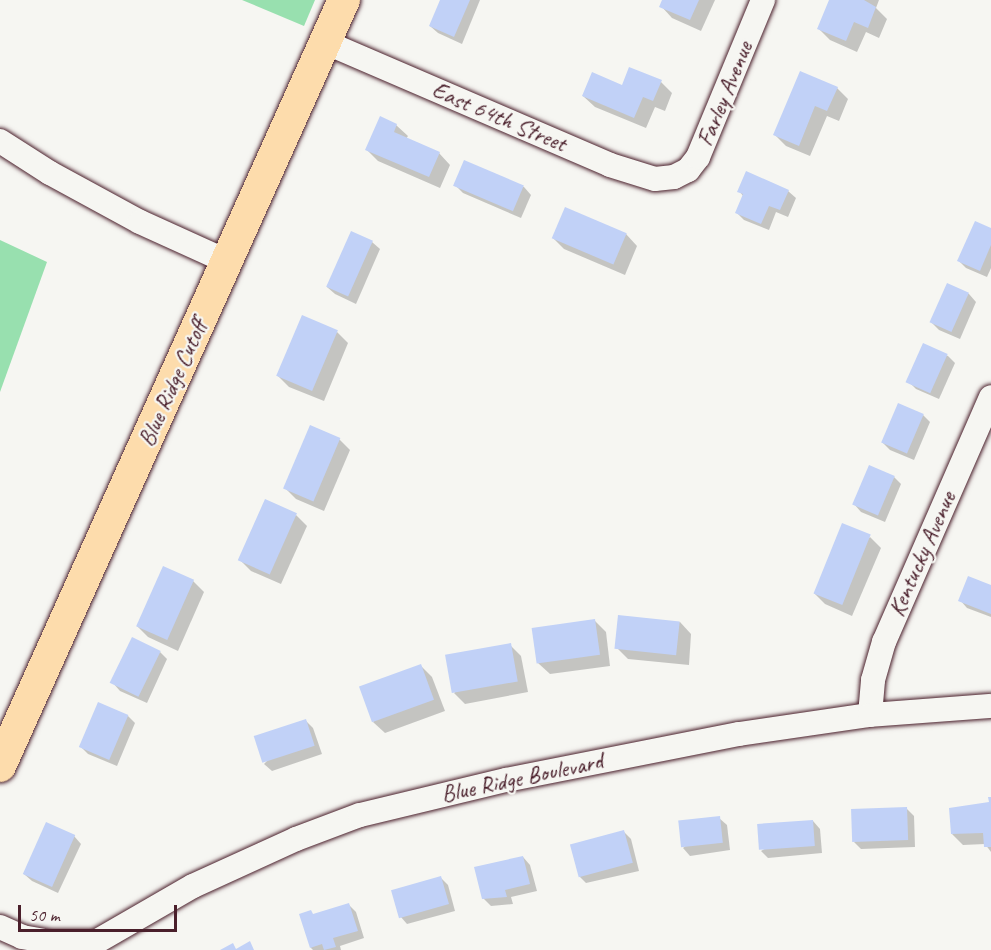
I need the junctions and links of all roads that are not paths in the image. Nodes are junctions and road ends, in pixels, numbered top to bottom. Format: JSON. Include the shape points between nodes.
{"nodes":[{"id":1,"x":344,"y":0,"type":"edge"},
{"id":2,"x":763,"y":0,"type":"edge"},
{"id":3,"x":327,"y":43,"type":"junction"},
{"id":4,"x":0,"y":141,"type":"edge"},
{"id":5,"x":674,"y":177,"type":"joint"},
{"id":6,"x":228,"y":262,"type":"junction"},
{"id":7,"x":991,"y":397,"type":"edge"},
{"id":8,"x":991,"y":706,"type":"edge"},
{"id":9,"x":870,"y":715,"type":"junction"},
{"id":10,"x":0,"y":766,"type":"edge"},
{"id":11,"x":0,"y":927,"type":"edge"},
{"id":12,"x":88,"y":946,"type":"edge"}],
"edges":[{"from":1,"to":3,"type":"main road","name":"Blue Ridge Cutoff"},
{"from":2,"to":5,"type":"street","name":"Farley Avenue","via":[[698,157],[688,170]]},
{"from":3,"to":5,"type":"street","name":"East 64th Street","via":[[610,165],[655,179]]},
{"from":3,"to":6,"type":"main road","name":"Blue Ridge Cutoff"},
{"from":4,"to":6,"type":"street","via":[[140,222]]},
{"from":6,"to":10,"type":"main road","name":"Blue Ridge Cutoff"},
{"from":7,"to":9,"type":"street","name":"Kentucky Avenue","via":[[884,642],[873,680]]},
{"from":8,"to":9,"type":"street","name":"Blue Ridge Boulevard"},
{"from":9,"to":12,"type":"street","name":"Blue Ridge Boulevard","via":[[704,741],[506,780],[360,815],[296,838],[193,886]]},
{"from":11,"to":12,"type":"street","via":[[22,937]]}]}
